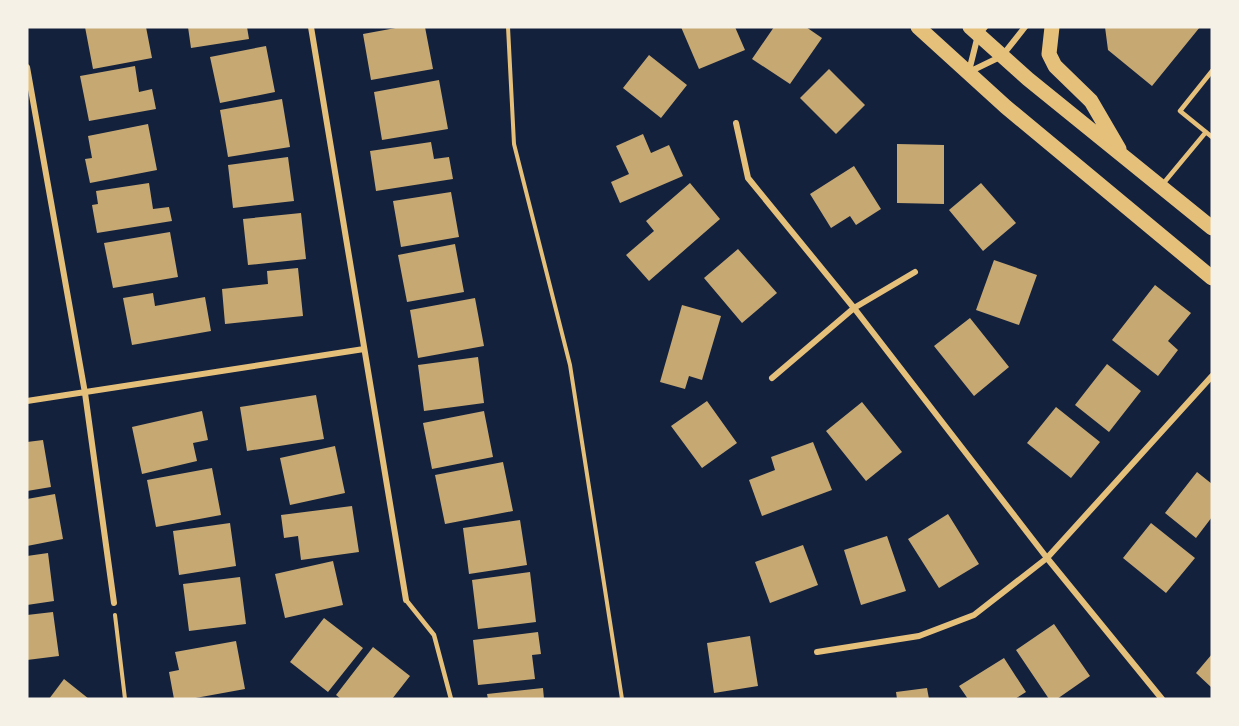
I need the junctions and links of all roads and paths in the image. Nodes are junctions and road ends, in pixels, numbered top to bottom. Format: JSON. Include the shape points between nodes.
{"nodes":[{"id":1,"x":310,"y":27,"type":"edge"},
{"id":2,"x":508,"y":27,"type":"edge"},
{"id":3,"x":918,"y":27,"type":"edge"},
{"id":4,"x":1025,"y":27,"type":"edge"},
{"id":5,"x":1052,"y":27,"type":"edge"},
{"id":6,"x":978,"y":30,"type":"edge"},
{"id":7,"x":1002,"y":56,"type":"junction"},
{"id":8,"x":27,"y":67,"type":"edge"},
{"id":9,"x":1212,"y":71,"type":"edge"},
{"id":10,"x":969,"y":73,"type":"junction"},
{"id":11,"x":736,"y":123,"type":"dead end"},
{"id":12,"x":1206,"y":132,"type":"junction"},
{"id":13,"x":1212,"y":137,"type":"edge"},
{"id":14,"x":1124,"y":157,"type":"junction"},
{"id":15,"x":1161,"y":187,"type":"junction"},
{"id":16,"x":1212,"y":228,"type":"edge"},
{"id":17,"x":915,"y":272,"type":"dead end"},
{"id":18,"x":1212,"y":279,"type":"edge"},
{"id":19,"x":854,"y":308,"type":"junction"},
{"id":20,"x":364,"y":349,"type":"junction"},
{"id":21,"x":1212,"y":376,"type":"edge"},
{"id":22,"x":772,"y":378,"type":"dead end"},
{"id":23,"x":84,"y":393,"type":"junction"},
{"id":24,"x":27,"y":401,"type":"edge"},
{"id":25,"x":1047,"y":558,"type":"junction"},
{"id":26,"x":406,"y":600,"type":"joint"},
{"id":27,"x":114,"y":603,"type":"joint"},
{"id":28,"x":817,"y":652,"type":"dead end"},
{"id":29,"x":125,"y":699,"type":"edge"},
{"id":30,"x":451,"y":699,"type":"edge"},
{"id":31,"x":622,"y":699,"type":"edge"},
{"id":32,"x":1162,"y":699,"type":"edge"}],
"edges":[{"from":1,"to":20,"type":"street"},
{"from":2,"to":31,"type":"path","via":[[514,144],[570,365]]},
{"from":3,"to":10,"type":"main road"},
{"from":4,"to":7,"type":"street"},
{"from":5,"to":14,"type":"main road","via":[[1049,54],[1055,66],[1091,101]]},
{"from":6,"to":7,"type":"main road"},
{"from":6,"to":10,"type":"street"},
{"from":7,"to":10,"type":"street"},
{"from":7,"to":14,"type":"main road"},
{"from":8,"to":23,"type":"street"},
{"from":9,"to":12,"type":"lane","via":[[1180,111]]},
{"from":10,"to":18,"type":"main road"},
{"from":11,"to":19,"type":"street","via":[[748,178]]},
{"from":12,"to":13,"type":"lane"},
{"from":12,"to":15,"type":"lane"},
{"from":14,"to":15,"type":"main road"},
{"from":15,"to":16,"type":"main road"},
{"from":17,"to":19,"type":"street"},
{"from":19,"to":22,"type":"street"},
{"from":19,"to":25,"type":"street"},
{"from":20,"to":23,"type":"street"},
{"from":20,"to":26,"type":"street"},
{"from":21,"to":25,"type":"street"},
{"from":23,"to":24,"type":"street"},
{"from":23,"to":27,"type":"street"},
{"from":25,"to":28,"type":"street","via":[[974,615],[919,636]]},
{"from":25,"to":32,"type":"street"},
{"from":26,"to":30,"type":"lane","via":[[434,635]]},
{"from":27,"to":29,"type":"path"}]}
